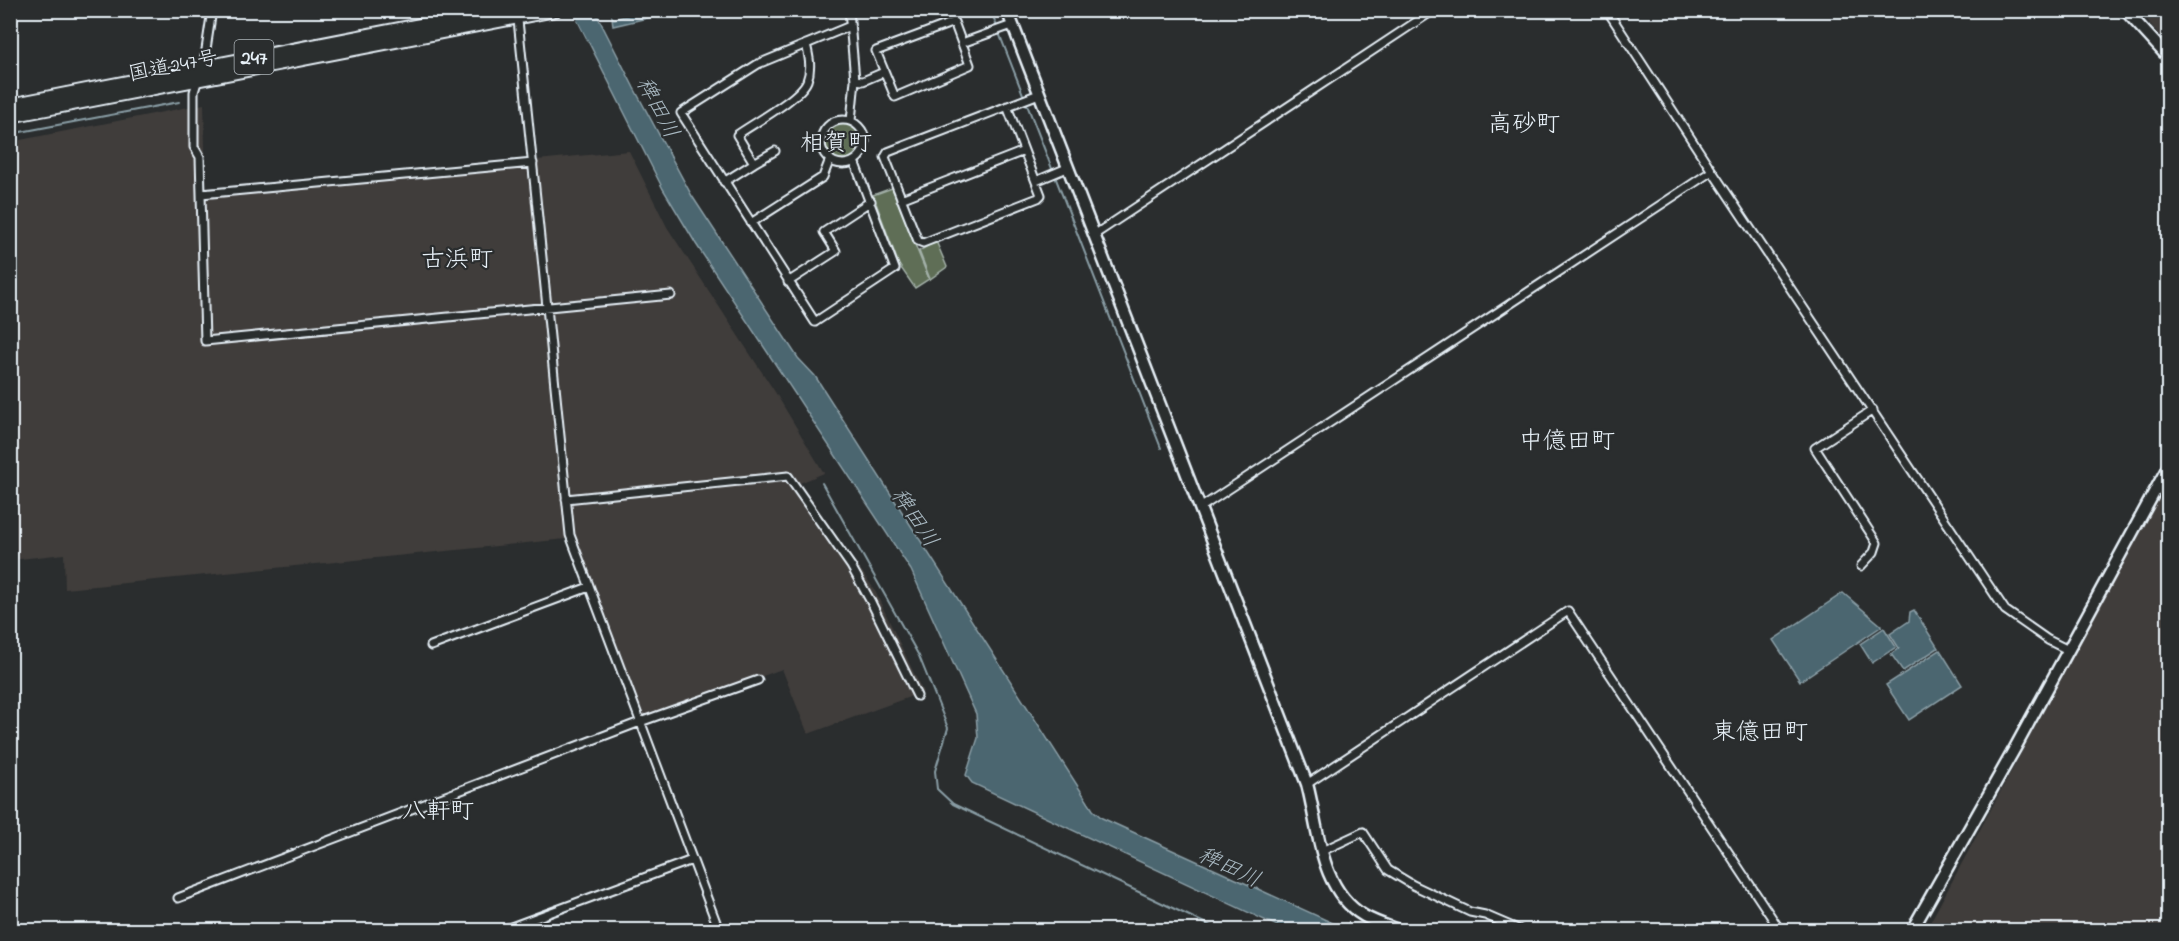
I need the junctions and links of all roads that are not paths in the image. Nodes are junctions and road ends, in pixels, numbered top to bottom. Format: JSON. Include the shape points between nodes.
{"nodes":[{"id":1,"x":212,"y":10,"type":"edge"},
{"id":2,"x":497,"y":10,"type":"edge"},
{"id":3,"x":555,"y":10,"type":"edge"},
{"id":4,"x":1007,"y":10,"type":"edge"},
{"id":5,"x":1434,"y":10,"type":"edge"},
{"id":6,"x":1607,"y":10,"type":"edge"},
{"id":7,"x":2125,"y":10,"type":"edge"},
{"id":8,"x":850,"y":11,"type":"edge"},
{"id":9,"x":518,"y":14,"type":"edge"},
{"id":10,"x":850,"y":26,"type":"junction"},
{"id":11,"x":1008,"y":27,"type":"junction"},
{"id":12,"x":962,"y":43,"type":"junction"},
{"id":13,"x":806,"y":44,"type":"junction"},
{"id":14,"x":2169,"y":57,"type":"edge"},
{"id":15,"x":202,"y":67,"type":"junction"},
{"id":16,"x":884,"y":72,"type":"junction"},
{"id":17,"x":198,"y":80,"type":"junction"},
{"id":18,"x":855,"y":80,"type":"junction"},
{"id":19,"x":1034,"y":96,"type":"junction"},
{"id":20,"x":10,"y":105,"type":"edge"},
{"id":21,"x":1006,"y":106,"type":"junction"},
{"id":22,"x":10,"y":116,"type":"edge"},
{"id":23,"x":851,"y":121,"type":"junction"},
{"id":24,"x":775,"y":151,"type":"dead end"},
{"id":25,"x":1024,"y":151,"type":"junction"},
{"id":26,"x":830,"y":159,"type":"junction"},
{"id":27,"x":854,"y":160,"type":"junction"},
{"id":28,"x":533,"y":163,"type":"junction"},
{"id":29,"x":754,"y":163,"type":"junction"},
{"id":30,"x":1063,"y":169,"type":"junction"},
{"id":31,"x":1712,"y":171,"type":"junction"},
{"id":32,"x":1036,"y":181,"type":"junction"},
{"id":33,"x":724,"y":182,"type":"junction"},
{"id":34,"x":201,"y":194,"type":"junction"},
{"id":35,"x":901,"y":199,"type":"junction"},
{"id":36,"x":871,"y":201,"type":"junction"},
{"id":37,"x":751,"y":223,"type":"junction"},
{"id":38,"x":1094,"y":235,"type":"junction"},
{"id":39,"x":788,"y":282,"type":"junction"},
{"id":40,"x":671,"y":295,"type":"dead end"},
{"id":41,"x":548,"y":307,"type":"junction"},
{"id":42,"x":1873,"y":410,"type":"junction"},
{"id":43,"x":2169,"y":467,"type":"edge"},
{"id":44,"x":566,"y":499,"type":"junction"},
{"id":45,"x":1200,"y":508,"type":"junction"},
{"id":46,"x":1861,"y":566,"type":"dead end"},
{"id":47,"x":589,"y":586,"type":"junction"},
{"id":48,"x":431,"y":646,"type":"dead end"},
{"id":49,"x":2068,"y":650,"type":"junction"},
{"id":50,"x":758,"y":680,"type":"dead end"},
{"id":51,"x":917,"y":696,"type":"dead end"},
{"id":52,"x":640,"y":722,"type":"junction"},
{"id":53,"x":1307,"y":784,"type":"junction"},
{"id":54,"x":1322,"y":851,"type":"junction"},
{"id":55,"x":692,"y":860,"type":"junction"},
{"id":56,"x":178,"y":898,"type":"dead end"},
{"id":57,"x":1373,"y":920,"type":"junction"},
{"id":58,"x":1360,"y":921,"type":"dead end"},
{"id":59,"x":503,"y":930,"type":"edge"},
{"id":60,"x":719,"y":930,"type":"edge"},
{"id":61,"x":1398,"y":930,"type":"edge"},
{"id":62,"x":1520,"y":930,"type":"edge"},
{"id":63,"x":1780,"y":930,"type":"edge"},
{"id":64,"x":1912,"y":930,"type":"edge"}],
"edges":[{"from":1,"to":15,"type":"street"},
{"from":2,"to":15,"type":"highway","name":"国道247号","number":"247"},
{"from":3,"to":9,"type":"highway","name":"国道247号","number":"247"},
{"from":4,"to":11,"type":"street"},
{"from":5,"to":38,"type":"street"},
{"from":6,"to":31,"type":"street"},
{"from":7,"to":14,"type":"street"},
{"from":8,"to":10,"type":"street"},
{"from":9,"to":17,"type":"highway","name":"国道247号","number":"247"},
{"from":9,"to":28,"type":"street"},
{"from":10,"to":13,"type":"street"},
{"from":10,"to":18,"type":"street"},
{"from":11,"to":12,"type":"street"},
{"from":11,"to":19,"type":"street"},
{"from":12,"to":16,"type":"street","via":[[954,22],[876,51]]},
{"from":12,"to":16,"type":"street","via":[[970,65],[895,97]]},
{"from":13,"to":29,"type":"street","via":[[810,59],[807,82],[798,93],[737,135]]},
{"from":13,"to":33,"type":"street","via":[[758,64],[681,113]]},
{"from":15,"to":17,"type":"street"},
{"from":15,"to":20,"type":"highway","name":"国道247号","number":"247"},
{"from":16,"to":18,"type":"street","via":[[863,81]]},
{"from":17,"to":22,"type":"highway","name":"国道247号","number":"247"},
{"from":17,"to":34,"type":"street","via":[[194,92],[194,147],[200,157]]},
{"from":18,"to":23,"type":"street"},
{"from":19,"to":21,"type":"street"},
{"from":19,"to":30,"type":"street"},
{"from":21,"to":25,"type":"street"},
{"from":21,"to":35,"type":"street","via":[[888,152],[885,157]]},
{"from":23,"to":26,"type":"street","via":[[837,121],[825,129],[823,150]]},
{"from":23,"to":27,"type":"street","via":[[865,136],[863,150]]},
{"from":24,"to":29,"type":"street"},
{"from":25,"to":32,"type":"street"},
{"from":25,"to":35,"type":"street"},
{"from":26,"to":27,"type":"street","via":[[840,163]]},
{"from":26,"to":37,"type":"street","via":[[823,177]]},
{"from":27,"to":36,"type":"street"},
{"from":28,"to":34,"type":"street"},
{"from":28,"to":41,"type":"street"},
{"from":29,"to":33,"type":"street"},
{"from":30,"to":32,"type":"street"},
{"from":30,"to":38,"type":"street"},
{"from":31,"to":42,"type":"street"},
{"from":31,"to":45,"type":"street"},
{"from":32,"to":35,"type":"street","via":[[1041,195],[1038,198],[923,243],[918,241]]},
{"from":33,"to":37,"type":"street"},
{"from":34,"to":41,"type":"street","via":[[205,341]]},
{"from":36,"to":39,"type":"street","via":[[824,232],[836,250]]},
{"from":36,"to":39,"type":"street","via":[[894,269],[815,322]]},
{"from":37,"to":39,"type":"street"},
{"from":38,"to":45,"type":"street"},
{"from":40,"to":41,"type":"street"},
{"from":41,"to":44,"type":"street"},
{"from":42,"to":46,"type":"street","via":[[1815,448],[1877,543],[1875,552]]},
{"from":42,"to":49,"type":"street","via":[[2005,610]]},
{"from":43,"to":49,"type":"street"},
{"from":44,"to":47,"type":"street","via":[[570,535]]},
{"from":44,"to":51,"type":"street","via":[[788,476],[850,566]]},
{"from":45,"to":53,"type":"street"},
{"from":47,"to":48,"type":"street"},
{"from":47,"to":52,"type":"street"},
{"from":49,"to":64,"type":"street"},
{"from":50,"to":52,"type":"street"},
{"from":52,"to":55,"type":"street"},
{"from":52,"to":56,"type":"street"},
{"from":53,"to":54,"type":"street"},
{"from":53,"to":63,"type":"street","via":[[1568,611]]},
{"from":54,"to":57,"type":"street","via":[[1335,888],[1344,900]]},
{"from":54,"to":62,"type":"street","via":[[1363,832],[1388,870],[1470,912]]},
{"from":55,"to":59,"type":"street"},
{"from":55,"to":60,"type":"street"},
{"from":57,"to":58,"type":"street"},
{"from":57,"to":61,"type":"street"}]}
